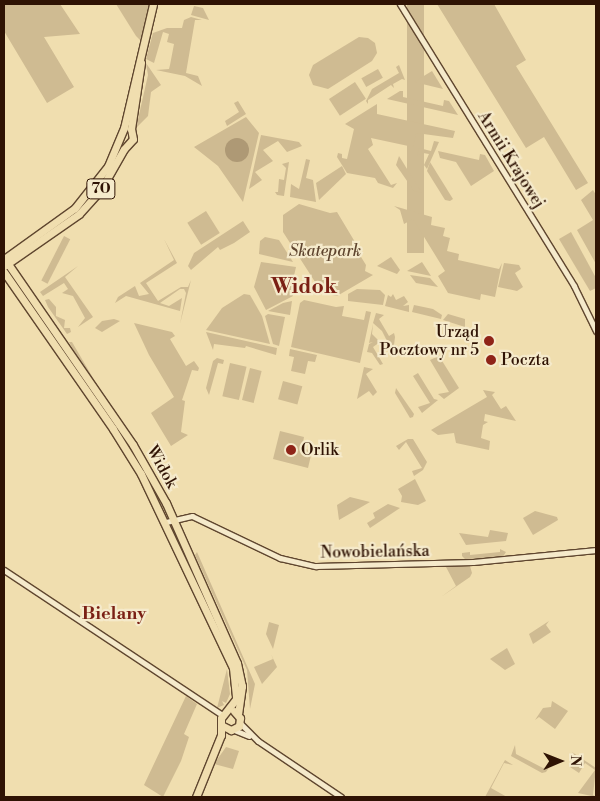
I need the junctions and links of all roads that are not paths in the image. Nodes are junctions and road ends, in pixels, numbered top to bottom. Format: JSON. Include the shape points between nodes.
{"nodes":[{"id":1,"x":153,"y":4,"type":"edge"},
{"id":2,"x":400,"y":4,"type":"edge"},
{"id":3,"x":141,"y":58,"type":"junction"},
{"id":4,"x":123,"y":131,"type":"junction"},
{"id":5,"x":132,"y":133,"type":"junction"},
{"id":6,"x":123,"y":144,"type":"junction"},
{"id":7,"x":5,"y":262,"type":"edge"},
{"id":8,"x":4,"y":272,"type":"edge"},
{"id":9,"x":596,"y":331,"type":"edge"},
{"id":10,"x":169,"y":520,"type":"junction"},
{"id":11,"x":596,"y":550,"type":"edge"},
{"id":12,"x":4,"y":570,"type":"edge"},
{"id":13,"x":229,"y":710,"type":"junction"},
{"id":14,"x":238,"y":713,"type":"junction"},
{"id":15,"x":222,"y":715,"type":"junction"},
{"id":16,"x":240,"y":723,"type":"junction"},
{"id":17,"x":223,"y":726,"type":"junction"},
{"id":18,"x":232,"y":730,"type":"junction"},
{"id":19,"x":258,"y":741,"type":"junction"},
{"id":20,"x":212,"y":756,"type":"junction"},
{"id":21,"x":196,"y":797,"type":"edge"},
{"id":22,"x":341,"y":797,"type":"edge"}],
"edges":[{"from":1,"to":3,"type":"main road"},
{"from":2,"to":9,"type":"street","name":"Armii Krajowej","via":[[574,286]]},
{"from":3,"to":4,"type":"main road"},
{"from":3,"to":5,"type":"main road","via":[[142,75]]},
{"from":4,"to":5,"type":"main road"},
{"from":4,"to":6,"type":"main road","via":[[118,136]]},
{"from":5,"to":6,"type":"main road","via":[[132,142]]},
{"from":6,"to":7,"type":"main road","number":"70","via":[[74,208]]},
{"from":7,"to":10,"type":"main road","name":"Widok","via":[[133,445]]},
{"from":8,"to":10,"type":"main road","name":"Widok","via":[[119,437]]},
{"from":10,"to":11,"type":"street","name":"Nowobielańska","via":[[192,516],[280,558],[316,566],[483,562]]},
{"from":10,"to":13,"type":"main road","name":"Widok","via":[[235,674],[236,699]]},
{"from":10,"to":14,"type":"main road","name":"Widok","via":[[238,663],[242,681]]},
{"from":12,"to":15,"type":"street"},
{"from":13,"to":14,"type":"main road"},
{"from":13,"to":15,"type":"main road"},
{"from":14,"to":16,"type":"main road"},
{"from":15,"to":17,"type":"main road"},
{"from":16,"to":18,"type":"main road"},
{"from":16,"to":19,"type":"street"},
{"from":17,"to":18,"type":"main road"},
{"from":17,"to":20,"type":"main road"},
{"from":18,"to":19,"type":"street"},
{"from":18,"to":20,"type":"main road"},
{"from":19,"to":22,"type":"street"},
{"from":20,"to":21,"type":"main road"}]}
